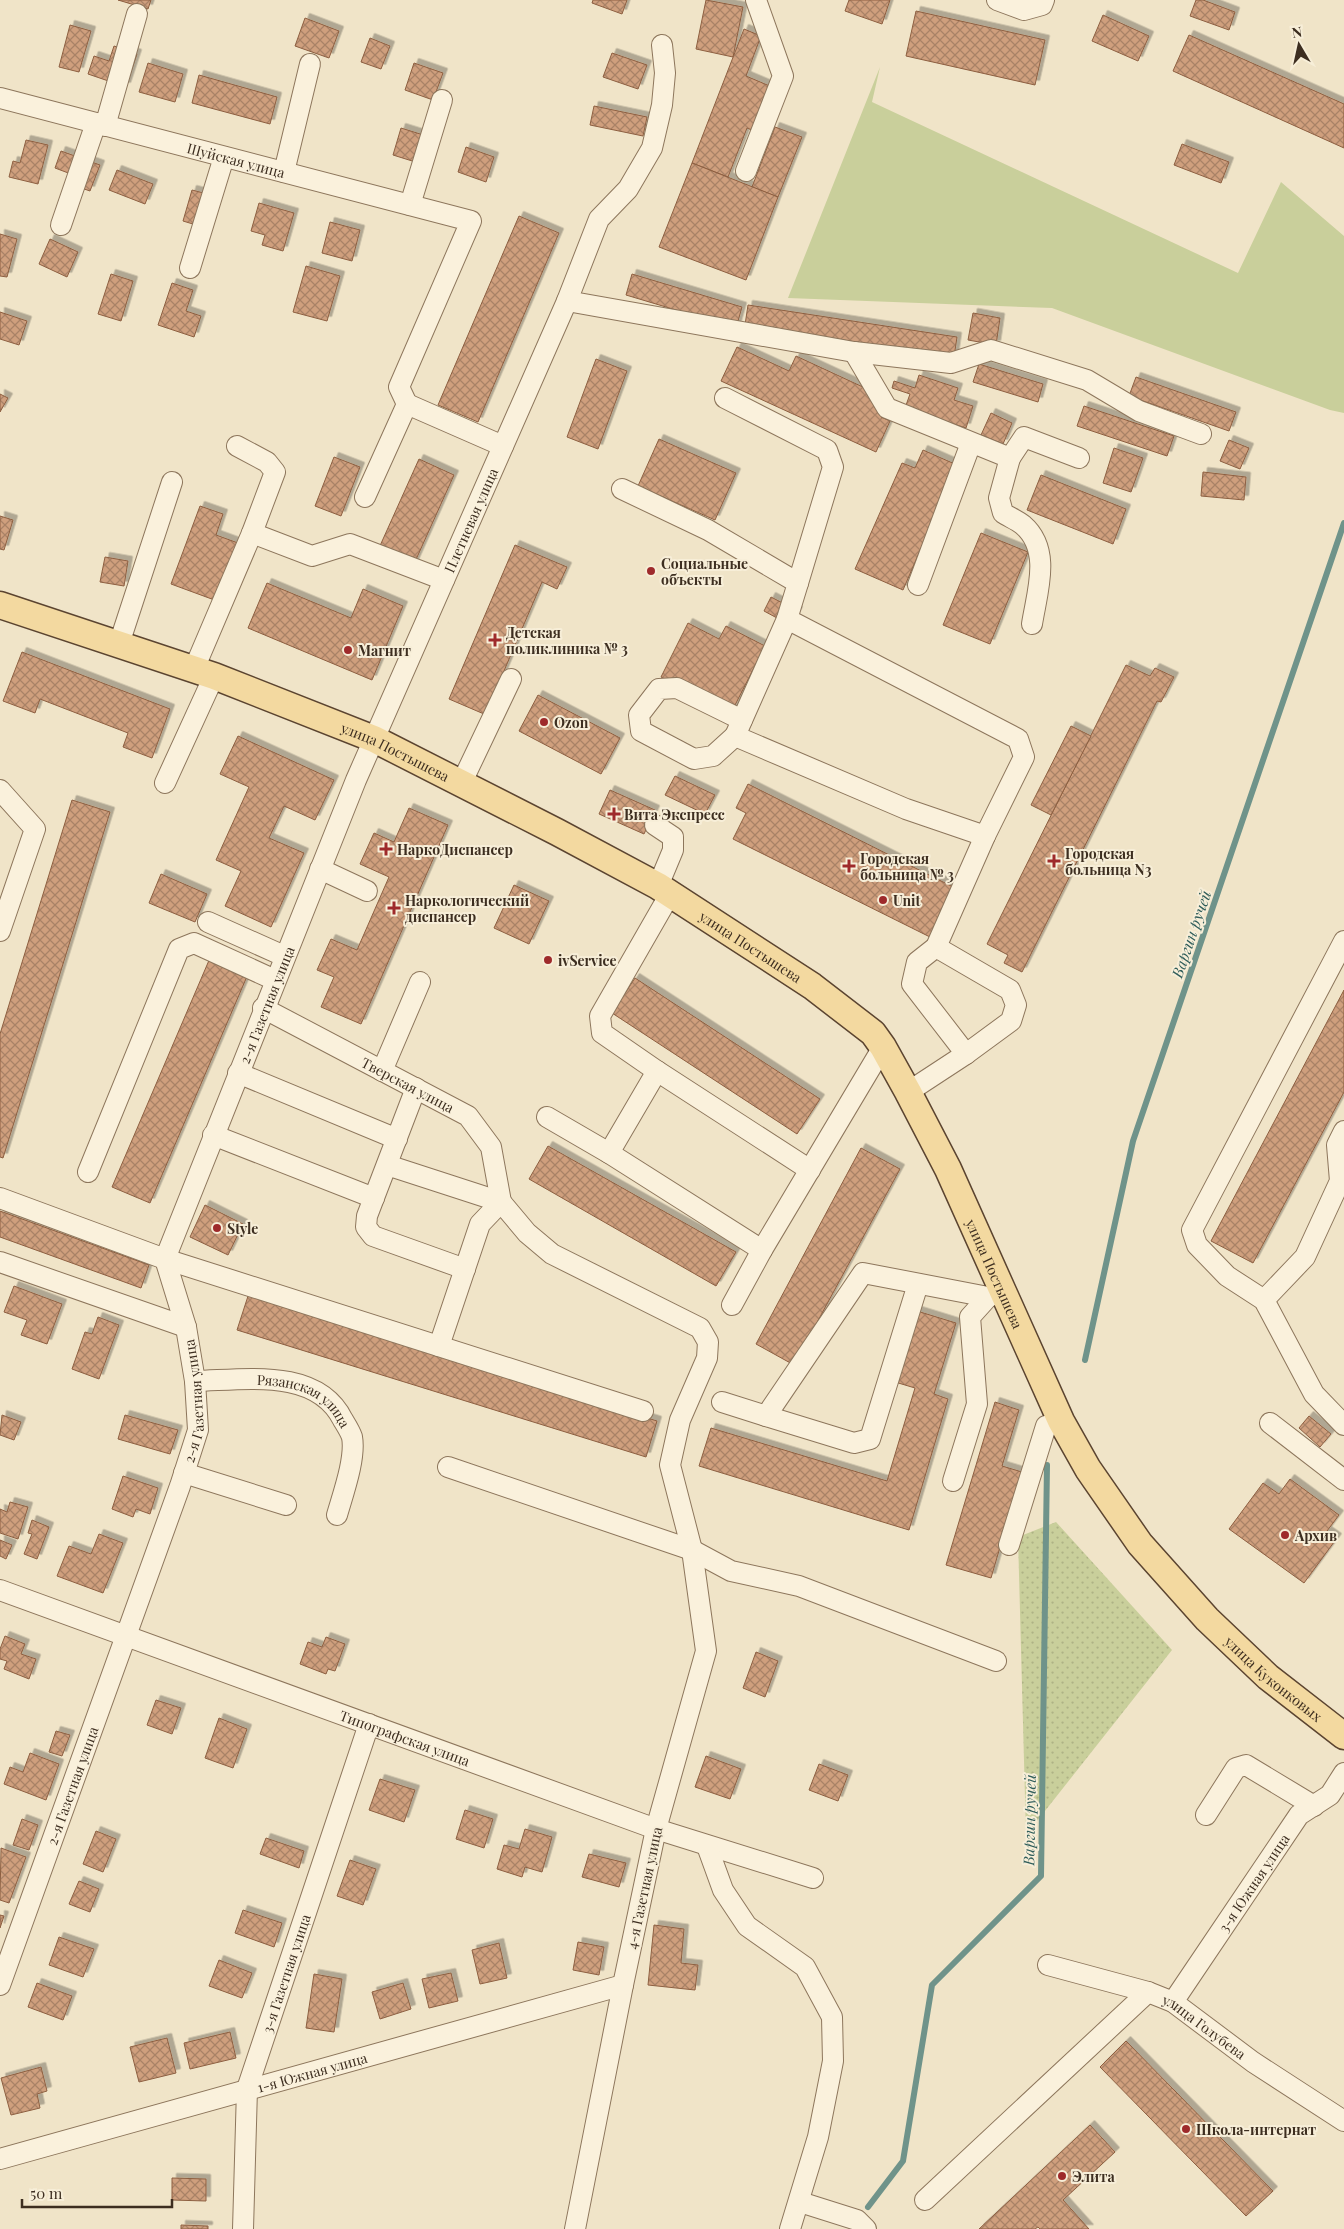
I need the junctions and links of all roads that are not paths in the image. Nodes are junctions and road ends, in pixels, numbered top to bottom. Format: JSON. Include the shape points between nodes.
{"nodes":[{"id":1,"x":756,"y":0,"type":"edge"},
{"id":2,"x":997,"y":0,"type":"edge"},
{"id":3,"x":1044,"y":0,"type":"edge"},
{"id":4,"x":137,"y":14,"type":"dead end"},
{"id":5,"x":662,"y":45,"type":"dead end"},
{"id":6,"x":310,"y":64,"type":"dead end"},
{"id":7,"x":0,"y":98,"type":"edge"},
{"id":8,"x":442,"y":100,"type":"dead end"},
{"id":9,"x":100,"y":125,"type":"junction"},
{"id":10,"x":224,"y":157,"type":"junction"},
{"id":11,"x":746,"y":170,"type":"dead end"},
{"id":12,"x":284,"y":172,"type":"junction"},
{"id":13,"x":410,"y":205,"type":"junction"},
{"id":14,"x":61,"y":226,"type":"dead end"},
{"id":15,"x":190,"y":268,"type":"dead end"},
{"id":16,"x":567,"y":300,"type":"junction"},
{"id":17,"x":854,"y":352,"type":"junction"},
{"id":18,"x":725,"y":398,"type":"dead end"},
{"id":19,"x":407,"y":404,"type":"junction"},
{"id":20,"x":1201,"y":434,"type":"dead end"},
{"id":21,"x":971,"y":443,"type":"junction"},
{"id":22,"x":237,"y":446,"type":"dead end"},
{"id":23,"x":503,"y":446,"type":"junction"},
{"id":24,"x":1010,"y":458,"type":"junction"},
{"id":25,"x":1079,"y":458,"type":"dead end"},
{"id":26,"x":172,"y":482,"type":"dead end"},
{"id":27,"x":622,"y":489,"type":"dead end"},
{"id":28,"x":365,"y":497,"type":"dead end"},
{"id":29,"x":252,"y":533,"type":"junction"},
{"id":30,"x":444,"y":580,"type":"junction"},
{"id":31,"x":798,"y":583,"type":"junction"},
{"id":32,"x":918,"y":585,"type":"dead end"},
{"id":33,"x":0,"y":605,"type":"edge"},
{"id":34,"x":788,"y":619,"type":"junction"},
{"id":35,"x":1032,"y":624,"type":"dead end"},
{"id":36,"x":118,"y":644,"type":"junction"},
{"id":37,"x":204,"y":672,"type":"junction"},
{"id":38,"x":511,"y":679,"type":"dead end"},
{"id":39,"x":374,"y":740,"type":"junction"},
{"id":40,"x":165,"y":783,"type":"dead end"},
{"id":41,"x":462,"y":784,"type":"junction"},
{"id":42,"x":0,"y":790,"type":"edge"},
{"id":43,"x":655,"y":824,"type":"dead end"},
{"id":44,"x":985,"y":836,"type":"junction"},
{"id":45,"x":320,"y":869,"type":"junction"},
{"id":46,"x":664,"y":890,"type":"junction"},
{"id":47,"x":367,"y":891,"type":"dead end"},
{"id":48,"x":208,"y":922,"type":"dead end"},
{"id":49,"x":0,"y":931,"type":"edge"},
{"id":50,"x":1344,"y":941,"type":"edge"},
{"id":51,"x":936,"y":948,"type":"junction"},
{"id":52,"x":284,"y":956,"type":"junction"},
{"id":53,"x":275,"y":980,"type":"junction"},
{"id":54,"x":420,"y":982,"type":"dead end"},
{"id":55,"x":263,"y":1008,"type":"junction"},
{"id":56,"x":882,"y":1046,"type":"junction"},
{"id":57,"x":966,"y":1054,"type":"junction"},
{"id":58,"x":382,"y":1071,"type":"junction"},
{"id":59,"x":657,"y":1071,"type":"junction"},
{"id":60,"x":238,"y":1073,"type":"junction"},
{"id":61,"x":416,"y":1088,"type":"junction"},
{"id":62,"x":908,"y":1092,"type":"junction"},
{"id":63,"x":547,"y":1117,"type":"dead end"},
{"id":64,"x":1344,"y":1131,"type":"edge"},
{"id":65,"x":213,"y":1135,"type":"junction"},
{"id":66,"x":397,"y":1139,"type":"junction"},
{"id":67,"x":609,"y":1153,"type":"junction"},
{"id":68,"x":387,"y":1164,"type":"junction"},
{"id":69,"x":810,"y":1170,"type":"junction"},
{"id":70,"x":88,"y":1172,"type":"dead end"},
{"id":71,"x":0,"y":1198,"type":"edge"},
{"id":72,"x":374,"y":1198,"type":"junction"},
{"id":73,"x":502,"y":1202,"type":"junction"},
{"id":74,"x":762,"y":1250,"type":"junction"},
{"id":75,"x":165,"y":1259,"type":"junction"},
{"id":76,"x":0,"y":1262,"type":"edge"},
{"id":77,"x":465,"y":1269,"type":"junction"},
{"id":78,"x":918,"y":1284,"type":"junction"},
{"id":79,"x":996,"y":1294,"type":"junction"},
{"id":80,"x":1264,"y":1300,"type":"junction"},
{"id":81,"x":732,"y":1305,"type":"dead end"},
{"id":82,"x":186,"y":1327,"type":"junction"},
{"id":83,"x":439,"y":1346,"type":"junction"},
{"id":84,"x":195,"y":1381,"type":"junction"},
{"id":85,"x":722,"y":1402,"type":"dead end"},
{"id":86,"x":643,"y":1411,"type":"dead end"},
{"id":87,"x":766,"y":1416,"type":"junction"},
{"id":88,"x":1061,"y":1421,"type":"junction"},
{"id":89,"x":1270,"y":1423,"type":"dead end"},
{"id":90,"x":1344,"y":1425,"type":"edge"},
{"id":91,"x":448,"y":1467,"type":"dead end"},
{"id":92,"x":184,"y":1473,"type":"junction"},
{"id":93,"x":1344,"y":1480,"type":"edge"},
{"id":94,"x":953,"y":1481,"type":"dead end"},
{"id":95,"x":286,"y":1504,"type":"dead end"},
{"id":96,"x":337,"y":1515,"type":"dead end"},
{"id":97,"x":1009,"y":1545,"type":"dead end"},
{"id":98,"x":692,"y":1550,"type":"junction"},
{"id":99,"x":0,"y":1590,"type":"edge"},
{"id":100,"x":1207,"y":1619,"type":"joint"},
{"id":101,"x":126,"y":1636,"type":"junction"},
{"id":102,"x":996,"y":1661,"type":"dead end"},
{"id":103,"x":369,"y":1724,"type":"junction"},
{"id":104,"x":1344,"y":1736,"type":"edge"},
{"id":105,"x":1344,"y":1773,"type":"edge"},
{"id":106,"x":1314,"y":1806,"type":"junction"},
{"id":107,"x":1206,"y":1814,"type":"dead end"},
{"id":108,"x":656,"y":1828,"type":"junction"},
{"id":109,"x":707,"y":1846,"type":"junction"},
{"id":110,"x":813,"y":1878,"type":"dead end"},
{"id":111,"x":1048,"y":1965,"type":"dead end"},
{"id":112,"x":0,"y":1985,"type":"edge"},
{"id":113,"x":623,"y":1985,"type":"junction"},
{"id":114,"x":1148,"y":1992,"type":"junction"},
{"id":115,"x":1173,"y":2002,"type":"junction"},
{"id":116,"x":247,"y":2089,"type":"junction"},
{"id":117,"x":1344,"y":2121,"type":"edge"},
{"id":118,"x":0,"y":2159,"type":"edge"},
{"id":119,"x":925,"y":2200,"type":"dead end"},
{"id":120,"x":800,"y":2202,"type":"junction"},
{"id":121,"x":243,"y":2229,"type":"edge"},
{"id":122,"x":575,"y":2229,"type":"edge"},
{"id":123,"x":790,"y":2229,"type":"edge"},
{"id":124,"x":866,"y":2229,"type":"edge"}],
"edges":[{"from":1,"to":11,"type":"street","via":[[783,76]]},
{"from":2,"to":3,"type":"street","via":[[1024,10],[1042,5]]},
{"from":4,"to":9,"type":"street"},
{"from":5,"to":16,"type":"street","name":"Плетневая улица","via":[[665,73],[662,105],[652,148],[628,189],[599,219]]},
{"from":6,"to":12,"type":"street"},
{"from":7,"to":9,"type":"street","name":"Шуйская улица"},
{"from":8,"to":13,"type":"street"},
{"from":9,"to":10,"type":"street","name":"Шуйская улица"},
{"from":9,"to":14,"type":"street"},
{"from":10,"to":12,"type":"street","name":"Шуйская улица"},
{"from":10,"to":15,"type":"street"},
{"from":12,"to":13,"type":"street","name":"Шуйская улица"},
{"from":13,"to":19,"type":"street","name":"Шуйская улица","via":[[471,221],[399,387]]},
{"from":16,"to":17,"type":"street"},
{"from":16,"to":23,"type":"street","name":"Плетневая улица"},
{"from":17,"to":20,"type":"street","via":[[951,363],[991,350],[1087,380],[1139,411]]},
{"from":17,"to":21,"type":"street","via":[[887,408]]},
{"from":18,"to":31,"type":"street","via":[[827,450],[833,468]]},
{"from":19,"to":23,"type":"street"},
{"from":19,"to":28,"type":"street"},
{"from":21,"to":24,"type":"street"},
{"from":21,"to":32,"type":"street"},
{"from":22,"to":29,"type":"street","via":[[267,462],[275,472]]},
{"from":23,"to":30,"type":"street","name":"Плетневая улица"},
{"from":24,"to":25,"type":"street","via":[[1024,437]]},
{"from":24,"to":35,"type":"street","via":[[999,498],[1003,513],[1023,525],[1033,538],[1042,564]]},
{"from":26,"to":36,"type":"street"},
{"from":27,"to":31,"type":"street","via":[[708,530]]},
{"from":29,"to":30,"type":"street","via":[[312,556],[350,544]]},
{"from":29,"to":37,"type":"street"},
{"from":30,"to":39,"type":"street","name":"Плетневая улица"},
{"from":31,"to":34,"type":"street"},
{"from":33,"to":36,"type":"main road","name":"улица Постышева"},
{"from":34,"to":44,"type":"street","via":[[1018,739],[1024,757]]},
{"from":34,"to":44,"type":"street","via":[[739,728],[906,809]]},
{"from":36,"to":37,"type":"main road","name":"улица Постышева"},
{"from":37,"to":39,"type":"main road","name":"улица Постышева"},
{"from":37,"to":40,"type":"street"},
{"from":38,"to":41,"type":"street"},
{"from":39,"to":41,"type":"main road","name":"улица Постышева"},
{"from":39,"to":45,"type":"street","name":"2-я Газетная улица"},
{"from":41,"to":46,"type":"main road","name":"улица Постышева"},
{"from":42,"to":49,"type":"street","via":[[35,829]]},
{"from":43,"to":46,"type":"street","via":[[673,837],[674,850]]},
{"from":44,"to":51,"type":"street"},
{"from":45,"to":47,"type":"street"},
{"from":45,"to":52,"type":"street","name":"2-я Газетная улица"},
{"from":46,"to":56,"type":"main road","name":"улица Постышева","via":[[812,986],[873,1033]]},
{"from":46,"to":59,"type":"street","via":[[600,1016],[602,1033]]},
{"from":48,"to":52,"type":"street"},
{"from":50,"to":80,"type":"street","via":[[1192,1230],[1197,1245],[1227,1276]]},
{"from":51,"to":57,"type":"street","via":[[917,962],[912,984]]},
{"from":51,"to":57,"type":"street","via":[[1010,990],[1016,1005],[1011,1021]]},
{"from":52,"to":53,"type":"street","name":"2-я Газетная улица"},
{"from":53,"to":55,"type":"street","name":"2-я Газетная улица"},
{"from":53,"to":70,"type":"street","via":[[194,944],[179,949]]},
{"from":54,"to":58,"type":"street"},
{"from":55,"to":58,"type":"street","name":"Тверская улица"},
{"from":55,"to":60,"type":"street","name":"2-я Газетная улица"},
{"from":56,"to":62,"type":"main road","name":"улица Постышева"},
{"from":56,"to":69,"type":"street"},
{"from":57,"to":62,"type":"street"},
{"from":58,"to":61,"type":"street","name":"Тверская улица"},
{"from":59,"to":67,"type":"street"},
{"from":59,"to":69,"type":"street"},
{"from":60,"to":65,"type":"street","name":"2-я Газетная улица"},
{"from":60,"to":66,"type":"street"},
{"from":61,"to":66,"type":"street"},
{"from":61,"to":73,"type":"street","name":"Тверская улица","via":[[468,1116],[491,1147]]},
{"from":62,"to":79,"type":"main road","name":"улица Постышева","via":[[948,1169]]},
{"from":63,"to":67,"type":"street"},
{"from":64,"to":80,"type":"street","via":[[1337,1145],[1340,1181],[1305,1257]]},
{"from":65,"to":72,"type":"street"},
{"from":65,"to":75,"type":"street","name":"2-я Газетная улица"},
{"from":66,"to":68,"type":"street"},
{"from":67,"to":74,"type":"street"},
{"from":68,"to":72,"type":"street"},
{"from":68,"to":73,"type":"street"},
{"from":69,"to":74,"type":"street"},
{"from":71,"to":75,"type":"street"},
{"from":72,"to":77,"type":"street","via":[[366,1227],[373,1236]]},
{"from":73,"to":77,"type":"street","via":[[480,1224]]},
{"from":73,"to":98,"type":"street","name":"4-я Газетная улица","via":[[527,1233],[552,1254],[700,1328],[708,1342],[707,1358],[680,1420],[670,1465]]},
{"from":74,"to":81,"type":"street"},
{"from":75,"to":82,"type":"street","name":"2-я Газетная улица"},
{"from":75,"to":83,"type":"street"},
{"from":76,"to":82,"type":"street"},
{"from":77,"to":83,"type":"street"},
{"from":78,"to":79,"type":"street"},
{"from":78,"to":87,"type":"street","via":[[863,1273]]},
{"from":78,"to":87,"type":"street","via":[[870,1439],[854,1443]]},
{"from":79,"to":88,"type":"main road","name":"улица Постышева"},
{"from":79,"to":94,"type":"street","via":[[970,1318],[977,1404]]},
{"from":80,"to":90,"type":"street","via":[[1314,1394]]},
{"from":82,"to":84,"type":"street","name":"2-я Газетная улица"},
{"from":83,"to":86,"type":"street"},
{"from":84,"to":92,"type":"street","name":"2-я Газетная улица","via":[[198,1430]]},
{"from":84,"to":96,"type":"street","name":"Рязанская улица","via":[[282,1380],[310,1387],[336,1406],[352,1437],[350,1468]]},
{"from":85,"to":87,"type":"street"},
{"from":88,"to":97,"type":"street","via":[[1046,1426]]},
{"from":88,"to":100,"type":"main road","name":"улица Постышева","via":[[1088,1469],[1140,1544]]},
{"from":89,"to":93,"type":"street"},
{"from":91,"to":98,"type":"street"},
{"from":92,"to":95,"type":"street"},
{"from":92,"to":101,"type":"street","name":"2-я Газетная улица"},
{"from":98,"to":102,"type":"street","via":[[731,1571],[799,1586]]},
{"from":98,"to":108,"type":"street","name":"4-я Газетная улица","via":[[706,1651]]},
{"from":99,"to":101,"type":"street","name":"Типографская улица"},
{"from":100,"to":104,"type":"main road","name":"улица Куконковых","via":[[1268,1677]]},
{"from":101,"to":103,"type":"street","name":"Типографская улица"},
{"from":101,"to":112,"type":"street","name":"2-я Газетная улица"},
{"from":103,"to":108,"type":"street","name":"Типографская улица"},
{"from":103,"to":116,"type":"street","name":"3-я Газетная улица"},
{"from":105,"to":106,"type":"street","name":"3-я Южная улица","via":[[1330,1795]]},
{"from":106,"to":107,"type":"street","via":[[1246,1765],[1236,1768]]},
{"from":106,"to":115,"type":"street","name":"3-я Южная улица","via":[[1299,1815]]},
{"from":108,"to":109,"type":"street","name":"Типографская улица"},
{"from":108,"to":113,"type":"street","name":"4-я Газетная улица"},
{"from":109,"to":110,"type":"street","name":"Типографская улица"},
{"from":109,"to":120,"type":"street","via":[[723,1890],[747,1926],[805,1967],[832,2017],[833,2061],[818,2137]]},
{"from":111,"to":114,"type":"street","name":"улица Голубева"},
{"from":113,"to":116,"type":"street","name":"1-я Южная улица"},
{"from":113,"to":122,"type":"street","name":"4-я Газетная улица"},
{"from":114,"to":115,"type":"street","name":"улица Голубева"},
{"from":114,"to":119,"type":"street"},
{"from":115,"to":117,"type":"street","name":"улица Голубева","via":[[1253,2062]]},
{"from":116,"to":118,"type":"street","name":"1-я Южная улица"},
{"from":116,"to":121,"type":"street","name":"3-я Газетная улица"},
{"from":120,"to":123,"type":"street"},
{"from":120,"to":124,"type":"street","via":[[857,2220]]}]}
